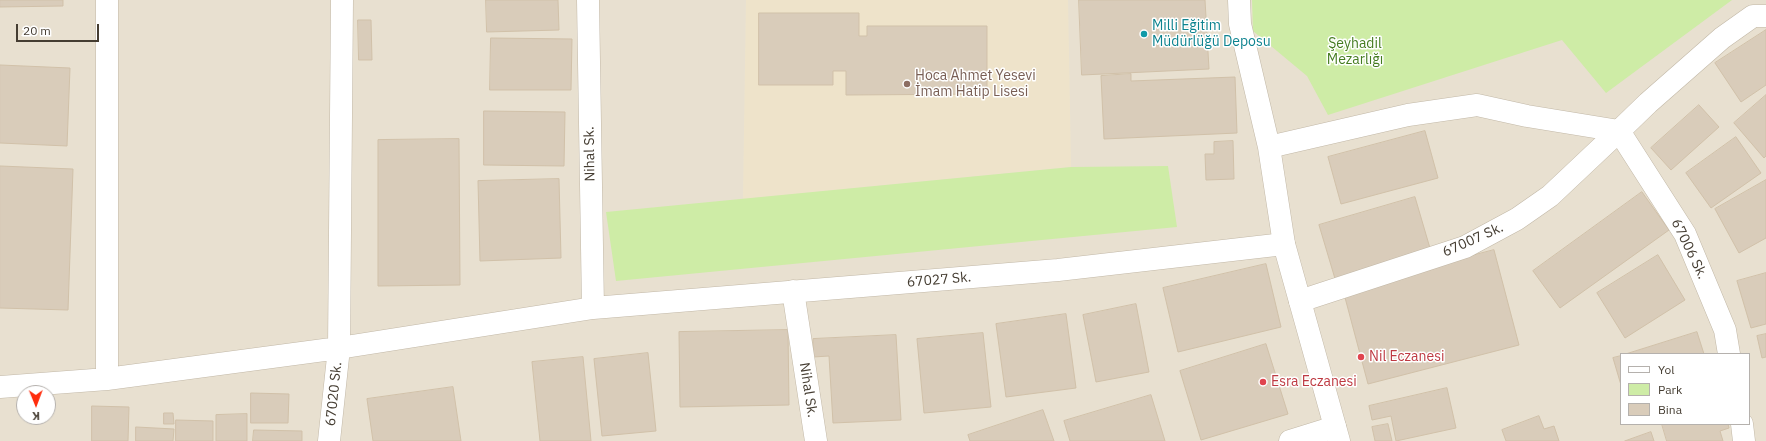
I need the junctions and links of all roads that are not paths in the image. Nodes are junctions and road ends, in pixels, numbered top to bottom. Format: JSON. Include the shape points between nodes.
{"nodes":[{"id":1,"x":107,"y":0,"type":"edge"},
{"id":2,"x":342,"y":0,"type":"edge"},
{"id":3,"x":588,"y":0,"type":"edge"},
{"id":4,"x":1239,"y":0,"type":"edge"},
{"id":5,"x":1766,"y":16,"type":"edge"},
{"id":6,"x":1619,"y":131,"type":"junction"},
{"id":7,"x":1269,"y":147,"type":"junction"},
{"id":8,"x":1284,"y":244,"type":"junction"},
{"id":9,"x":793,"y":291,"type":"junction"},
{"id":10,"x":1300,"y":301,"type":"junction"},
{"id":11,"x":593,"y":308,"type":"junction"},
{"id":12,"x":339,"y":348,"type":"junction"},
{"id":13,"x":1730,"y":353,"type":"edge"},
{"id":14,"x":108,"y":379,"type":"junction"},
{"id":15,"x":0,"y":390,"type":"edge"},
{"id":16,"x":1742,"y":425,"type":"edge"},
{"id":17,"x":1337,"y":434,"type":"edge"},
{"id":18,"x":329,"y":441,"type":"edge"},
{"id":19,"x":816,"y":441,"type":"edge"},
{"id":20,"x":1290,"y":441,"type":"edge"},
{"id":21,"x":1744,"y":441,"type":"edge"}],
"edges":[{"from":1,"to":14,"type":"street"},
{"from":2,"to":12,"type":"street","name":"67020 Sk."},
{"from":3,"to":11,"type":"street","name":"Nihal Sk."},
{"from":4,"to":7,"type":"street","via":[[1240,24]]},
{"from":5,"to":6,"type":"street","name":"67007 Sk.","via":[[1753,16],[1722,38]]},
{"from":6,"to":7,"type":"street","via":[[1477,105],[1408,115]]},
{"from":6,"to":10,"type":"street","name":"67007 Sk.","via":[[1550,196],[1517,219],[1465,247]]},
{"from":6,"to":13,"type":"street","name":"67006 Sk.","via":[[1685,234],[1725,330]]},
{"from":7,"to":8,"type":"street"},
{"from":8,"to":9,"type":"street","name":"67027 Sk.","via":[[1058,270]]},
{"from":8,"to":10,"type":"street"},
{"from":9,"to":11,"type":"street","name":"67027 Sk."},
{"from":9,"to":19,"type":"street","name":"Nihal Sk."},
{"from":10,"to":17,"type":"street"},
{"from":11,"to":12,"type":"street","name":"67027 Sk."},
{"from":12,"to":14,"type":"street","name":"67027 Sk."},
{"from":12,"to":18,"type":"street","name":"67020 Sk."},
{"from":14,"to":15,"type":"street","name":"67027 Sk."},
{"from":16,"to":21,"type":"street"},
{"from":17,"to":20,"type":"street"}]}
